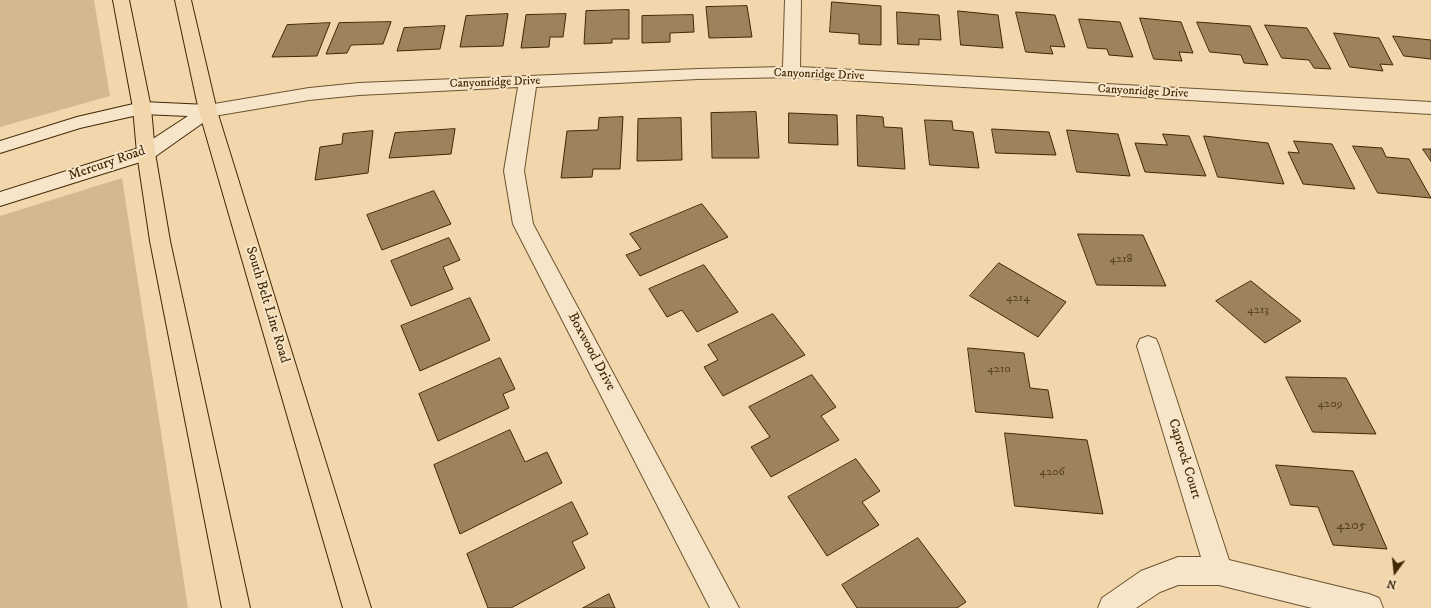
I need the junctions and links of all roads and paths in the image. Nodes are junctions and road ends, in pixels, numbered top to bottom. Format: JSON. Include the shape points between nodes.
{"nodes":[{"id":1,"x":121,"y":0,"type":"edge"},
{"id":2,"x":183,"y":0,"type":"edge"},
{"id":3,"x":794,"y":0,"type":"edge"},
{"id":4,"x":792,"y":72,"type":"junction"},
{"id":5,"x":528,"y":82,"type":"junction"},
{"id":6,"x":142,"y":108,"type":"junction"},
{"id":7,"x":1431,"y":108,"type":"edge"},
{"id":8,"x":208,"y":110,"type":"junction"},
{"id":9,"x":0,"y":147,"type":"edge"},
{"id":10,"x":146,"y":153,"type":"junction"},
{"id":11,"x":0,"y":199,"type":"edge"},
{"id":12,"x":1148,"y":346,"type":"dead end"},
{"id":13,"x":1219,"y":571,"type":"junction"},
{"id":14,"x":236,"y":608,"type":"edge"},
{"id":15,"x":357,"y":608,"type":"edge"},
{"id":16,"x":725,"y":608,"type":"edge"},
{"id":17,"x":1112,"y":608,"type":"edge"},
{"id":18,"x":1369,"y":608,"type":"edge"}],
"edges":[{"from":1,"to":6,"type":"main road"},
{"from":2,"to":8,"type":"main road","name":"South Belt Line Road"},
{"from":3,"to":4,"type":"street"},
{"from":4,"to":5,"type":"street","name":"Canyonridge Drive"},
{"from":4,"to":7,"type":"street","name":"Canyonridge Drive"},
{"from":5,"to":8,"type":"street","name":"Canyonridge Drive","via":[[359,89]]},
{"from":5,"to":16,"type":"street","name":"Boxwood Drive","via":[[514,171],[523,224]]},
{"from":6,"to":8,"type":"street"},
{"from":6,"to":9,"type":"street","via":[[77,123]]},
{"from":6,"to":10,"type":"main road"},
{"from":8,"to":10,"type":"street","name":"Mercury Road"},
{"from":8,"to":15,"type":"main road","name":"South Belt Line Road"},
{"from":10,"to":11,"type":"street","name":"Mercury Road"},
{"from":10,"to":14,"type":"main road","via":[[160,241]]},
{"from":12,"to":13,"type":"street","name":"Caprock Court"},
{"from":13,"to":17,"type":"street","via":[[1178,571],[1151,581]]},
{"from":13,"to":18,"type":"street"}]}
